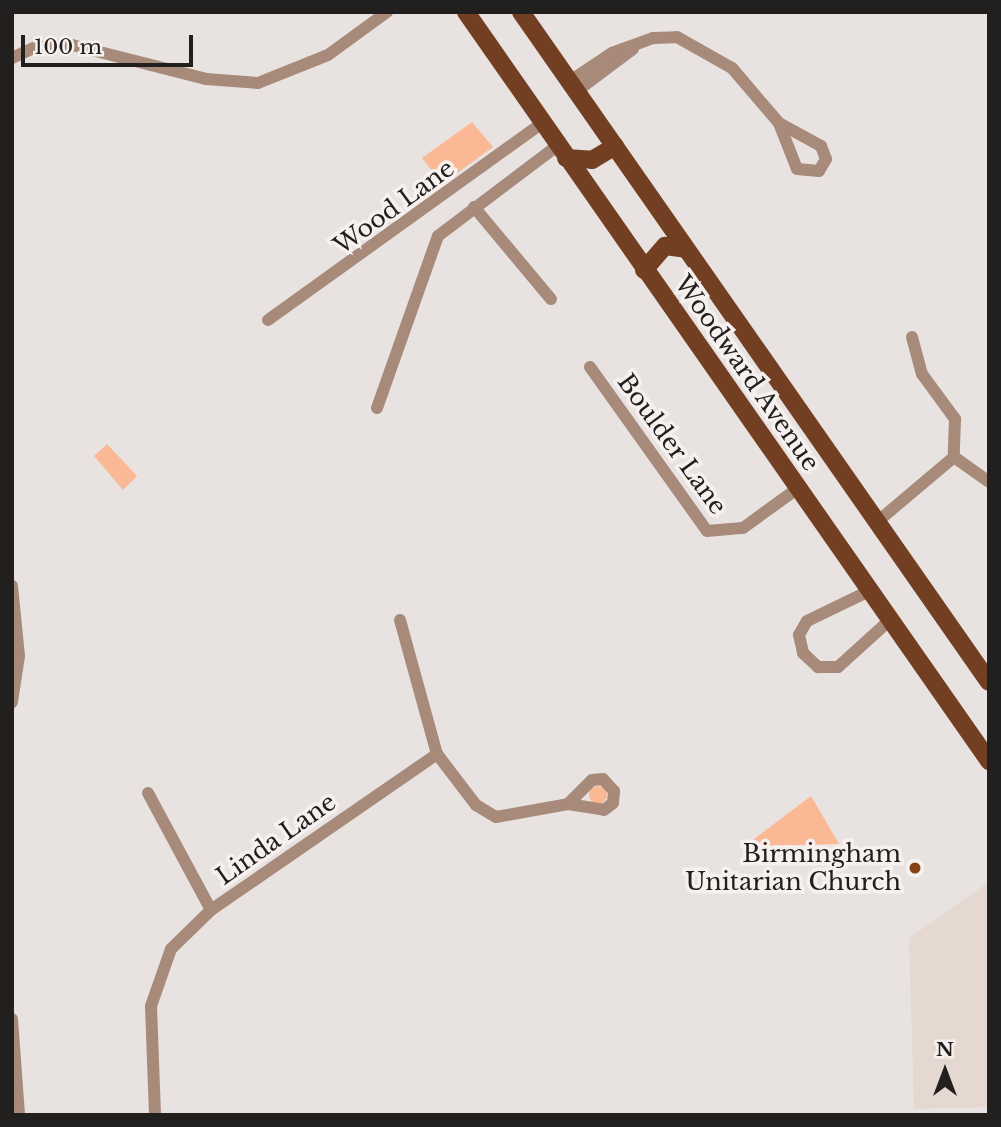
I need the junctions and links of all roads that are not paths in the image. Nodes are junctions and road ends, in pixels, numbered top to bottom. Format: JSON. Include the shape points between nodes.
{"nodes":[{"id":1,"x":387,"y":12,"type":"edge"},
{"id":2,"x":466,"y":12,"type":"edge"},
{"id":3,"x":521,"y":12,"type":"edge"},
{"id":4,"x":12,"y":58,"type":"edge"},
{"id":5,"x":573,"y":86,"type":"junction"},
{"id":6,"x":542,"y":123,"type":"junction"},
{"id":7,"x":779,"y":123,"type":"dead end"},
{"id":8,"x":615,"y":146,"type":"junction"},
{"id":9,"x":561,"y":152,"type":"junction"},
{"id":10,"x":474,"y":207,"type":"junction"},
{"id":11,"x":686,"y":249,"type":"junction"},
{"id":12,"x":644,"y":270,"type":"junction"},
{"id":13,"x":551,"y":299,"type":"dead end"},
{"id":14,"x":268,"y":320,"type":"dead end"},
{"id":15,"x":912,"y":337,"type":"dead end"},
{"id":16,"x":590,"y":367,"type":"dead end"},
{"id":17,"x":377,"y":408,"type":"dead end"},
{"id":18,"x":954,"y":457,"type":"junction"},
{"id":19,"x":989,"y":482,"type":"edge"},
{"id":20,"x":798,"y":488,"type":"junction"},
{"id":21,"x":877,"y":522,"type":"junction"},
{"id":22,"x":12,"y":586,"type":"edge"},
{"id":23,"x":869,"y":591,"type":"junction"},
{"id":24,"x":400,"y":620,"type":"dead end"},
{"id":25,"x":890,"y":620,"type":"junction"},
{"id":26,"x":989,"y":682,"type":"edge"},
{"id":27,"x":12,"y":702,"type":"edge"},
{"id":28,"x":438,"y":754,"type":"junction"},
{"id":29,"x":989,"y":761,"type":"edge"},
{"id":30,"x":148,"y":793,"type":"dead end"},
{"id":31,"x":568,"y":804,"type":"dead end"},
{"id":32,"x":211,"y":910,"type":"junction"},
{"id":33,"x":12,"y":1019,"type":"edge"},
{"id":34,"x":19,"y":1115,"type":"edge"},
{"id":35,"x":155,"y":1115,"type":"edge"}],
"edges":[{"from":1,"to":4,"type":"street","via":[[328,55],[268,82],[206,79],[72,45],[36,47]]},
{"from":2,"to":6,"type":"main road","name":"Woodward Avenue"},
{"from":3,"to":5,"type":"main road","name":"Woodward Avenue"},
{"from":5,"to":7,"type":"street","via":[[642,42],[671,36],[706,49]]},
{"from":5,"to":8,"type":"main road","name":"Woodward Avenue"},
{"from":6,"to":9,"type":"main road","name":"Woodward Avenue"},
{"from":6,"to":14,"type":"street","name":"Wood Lane"},
{"from":8,"to":9,"type":"main road","via":[[592,160]]},
{"from":8,"to":11,"type":"main road","name":"Woodward Avenue"},
{"from":9,"to":10,"type":"street"},
{"from":9,"to":12,"type":"main road","name":"Woodward Avenue"},
{"from":10,"to":13,"type":"street"},
{"from":10,"to":17,"type":"street","via":[[430,249]]},
{"from":11,"to":12,"type":"main road","via":[[664,246]]},
{"from":11,"to":21,"type":"main road","name":"Woodward Avenue"},
{"from":12,"to":20,"type":"main road","name":"Woodward Avenue"},
{"from":15,"to":18,"type":"street","via":[[922,374],[956,419]]},
{"from":16,"to":20,"type":"street","name":"Boulder Lane","via":[[708,531],[743,528]]},
{"from":18,"to":19,"type":"street"},
{"from":18,"to":21,"type":"street"},
{"from":20,"to":23,"type":"main road","name":"Woodward Avenue"},
{"from":21,"to":26,"type":"main road","name":"Woodward Avenue"},
{"from":22,"to":27,"type":"street","via":[[19,656]]},
{"from":23,"to":25,"type":"main road","name":"Woodward Avenue"},
{"from":23,"to":25,"type":"street","via":[[807,621],[799,635],[803,653],[818,667],[838,667]]},
{"from":24,"to":28,"type":"street"},
{"from":25,"to":29,"type":"main road","name":"Woodward Avenue"},
{"from":28,"to":31,"type":"street","via":[[490,815]]},
{"from":28,"to":32,"type":"street","name":"Linda Lane"},
{"from":30,"to":32,"type":"street"},
{"from":32,"to":35,"type":"street","name":"Linda Lane","via":[[182,935],[156,979],[151,1006]]},
{"from":33,"to":34,"type":"street"}]}
